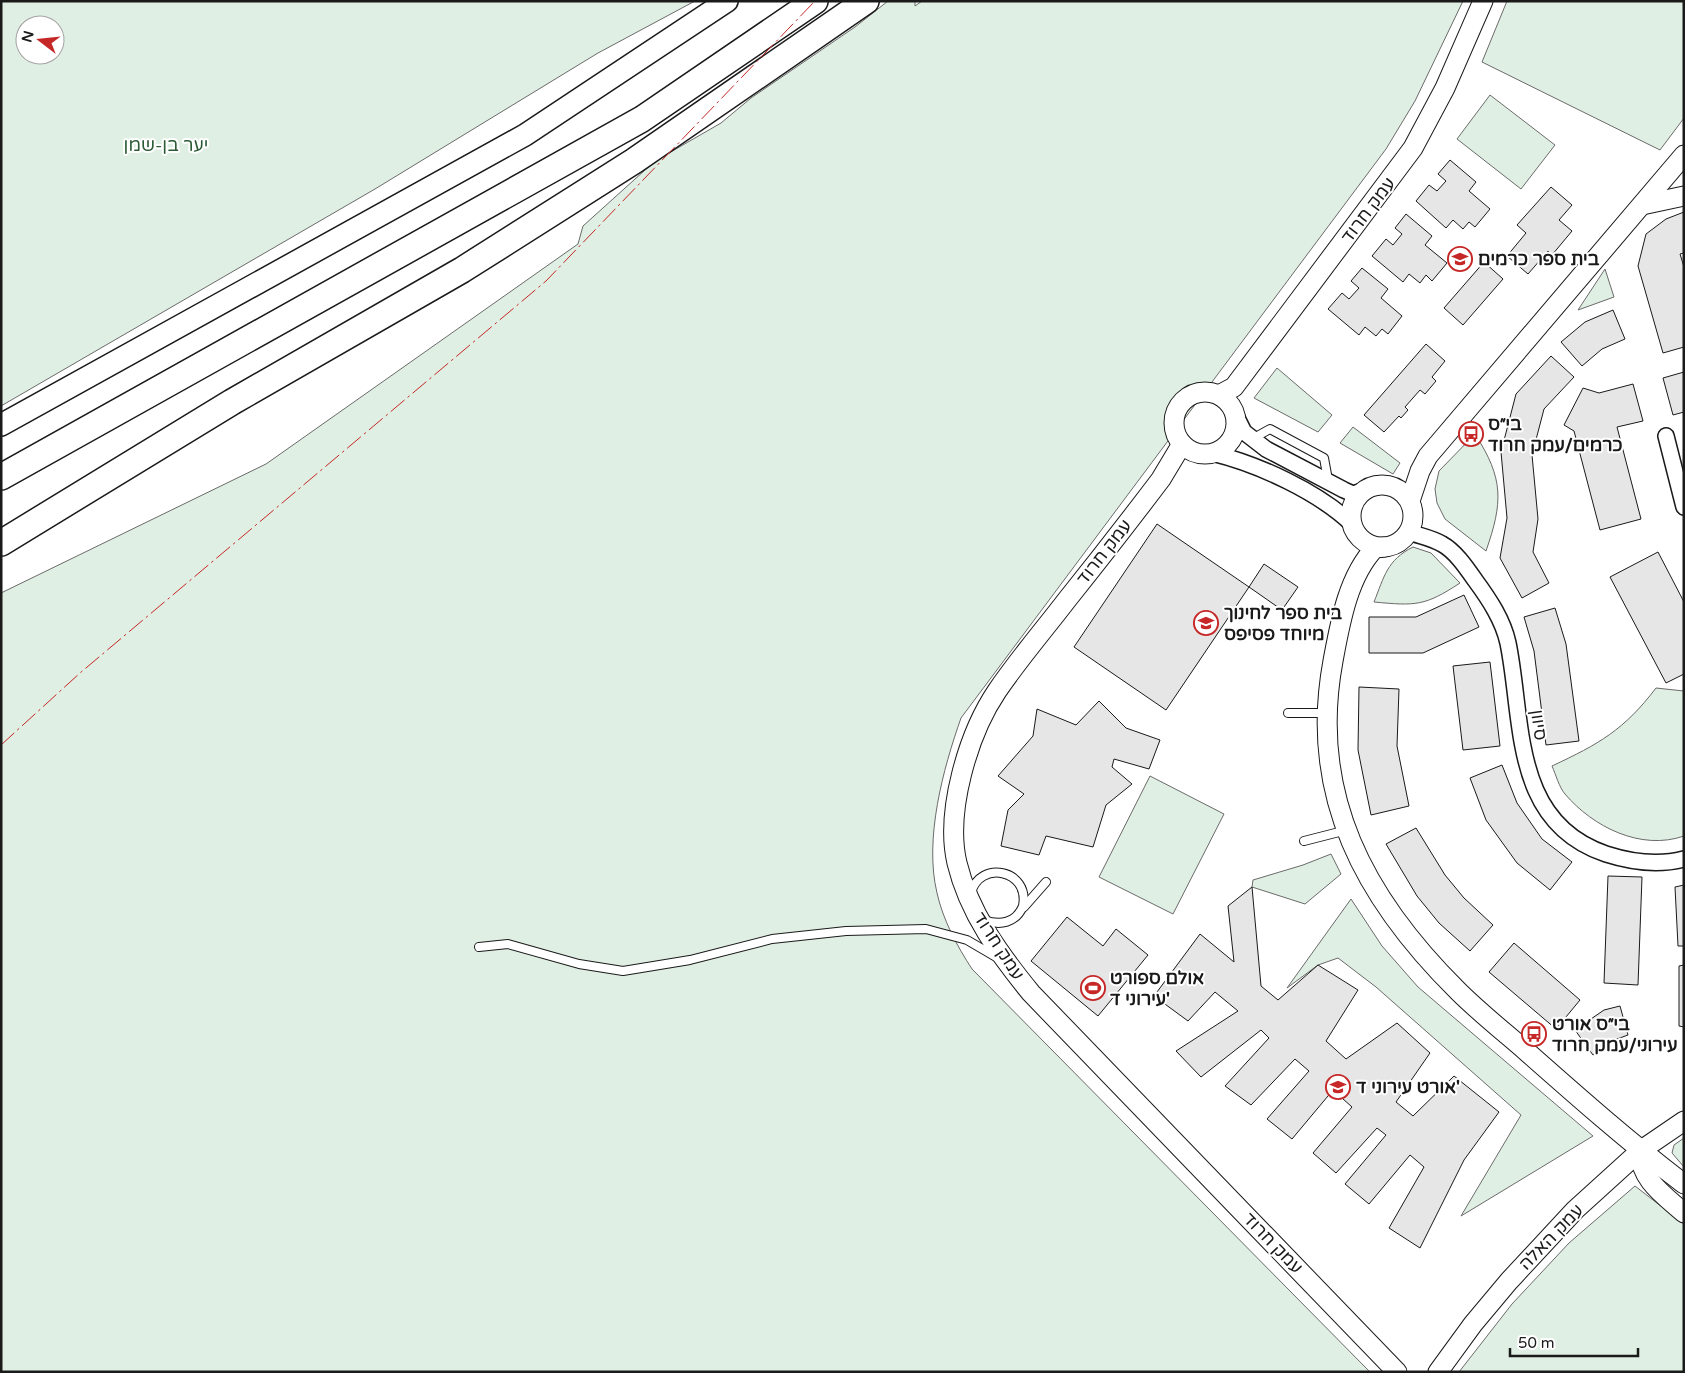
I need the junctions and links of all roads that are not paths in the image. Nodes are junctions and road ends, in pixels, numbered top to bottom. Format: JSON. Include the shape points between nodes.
{"nodes":[{"id":1,"x":727,"y":1,"type":"edge"},
{"id":2,"x":815,"y":1,"type":"edge"},
{"id":3,"x":866,"y":1,"type":"edge"},
{"id":4,"x":1483,"y":1,"type":"edge"},
{"id":5,"x":1684,"y":155,"type":"edge"},
{"id":6,"x":1684,"y":196,"type":"edge"},
{"id":7,"x":1642,"y":205,"type":"junction"},
{"id":8,"x":1219,"y":395,"type":"junction"},
{"id":9,"x":1235,"y":414,"type":"junction"},
{"id":10,"x":1,"y":425,"type":"edge"},
{"id":11,"x":1666,"y":436,"type":"dead end"},
{"id":12,"x":1182,"y":444,"type":"junction"},
{"id":13,"x":1212,"y":453,"type":"junction"},
{"id":14,"x":1,"y":477,"type":"edge"},
{"id":15,"x":1365,"y":490,"type":"junction"},
{"id":16,"x":1410,"y":501,"type":"junction"},
{"id":17,"x":1684,"y":507,"type":"edge"},
{"id":18,"x":1353,"y":525,"type":"junction"},
{"id":19,"x":1409,"y":532,"type":"junction"},
{"id":20,"x":1,"y":543,"type":"edge"},
{"id":21,"x":1385,"y":547,"type":"junction"},
{"id":22,"x":1288,"y":713,"type":"dead end"},
{"id":23,"x":1327,"y":713,"type":"junction"},
{"id":24,"x":1347,"y":830,"type":"junction"},
{"id":25,"x":1304,"y":841,"type":"dead end"},
{"id":26,"x":1684,"y":859,"type":"edge"},
{"id":27,"x":1046,"y":882,"type":"dead end"},
{"id":28,"x":973,"y":907,"type":"junction"},
{"id":29,"x":1021,"y":911,"type":"junction"},
{"id":30,"x":479,"y":947,"type":"dead end"},
{"id":31,"x":1005,"y":962,"type":"junction"},
{"id":32,"x":1684,"y":1121,"type":"edge"},
{"id":33,"x":1640,"y":1151,"type":"junction"},
{"id":34,"x":1684,"y":1184,"type":"edge"},
{"id":35,"x":1684,"y":1213,"type":"edge"},
{"id":36,"x":1397,"y":1372,"type":"edge"},
{"id":37,"x":1438,"y":1372,"type":"edge"}],
"edges":[{"from":1,"to":10,"type":"main road","via":[[525,135]]},
{"from":2,"to":14,"type":"highway","via":[[642,119]]},
{"from":3,"to":20,"type":"highway","via":[[634,161],[462,270],[232,402]]},
{"from":4,"to":8,"type":"street","name":"עמק חרוד","via":[[1445,88],[1408,156],[1234,388]]},
{"from":5,"to":7,"type":"street"},
{"from":6,"to":7,"type":"street"},
{"from":7,"to":16,"type":"street","via":[[1428,456]]},
{"from":8,"to":9,"type":"street","via":[[1230,404]]},
{"from":8,"to":12,"type":"street","via":[[1198,393],[1180,405],[1174,422]]},
{"from":9,"to":13,"type":"street","via":[[1236,424],[1230,442]]},
{"from":9,"to":15,"type":"street","via":[[1244,432],[1266,449],[1353,494]]},
{"from":11,"to":17,"type":"street"},
{"from":12,"to":13,"type":"street","via":[[1201,454]]},
{"from":12,"to":28,"type":"street","name":"עמק חרוד","via":[[1161,479],[996,692],[971,743],[958,786],[953,818],[957,863]]},
{"from":13,"to":18,"type":"street","via":[[1258,467],[1334,508]]},
{"from":15,"to":16,"type":"street","via":[[1386,485],[1402,492]]},
{"from":15,"to":18,"type":"street","via":[[1353,507]]},
{"from":16,"to":19,"type":"street","via":[[1413,522]]},
{"from":18,"to":21,"type":"street","via":[[1364,542]]},
{"from":19,"to":21,"type":"street","via":[[1396,545]]},
{"from":19,"to":26,"type":"street","name":"סיוון","via":[[1442,544],[1464,564],[1501,620],[1508,643],[1526,767],[1536,794],[1551,817],[1573,837],[1595,850],[1624,860],[1652,864]]},
{"from":21,"to":23,"type":"street","via":[[1375,548],[1366,557],[1354,579],[1338,632]]},
{"from":22,"to":23,"type":"lane"},
{"from":23,"to":24,"type":"street","via":[[1329,757]]},
{"from":24,"to":25,"type":"lane"},
{"from":24,"to":33,"type":"street","via":[[1379,898],[1431,963],[1459,992]]},
{"from":27,"to":29,"type":"lane"},
{"from":28,"to":29,"type":"lane","via":[[986,921],[1002,923]]},
{"from":28,"to":29,"type":"lane","via":[[972,888],[981,878],[995,872],[1008,874],[1022,887],[1024,900]]},
{"from":28,"to":31,"type":"street","name":"עמק חרוד"},
{"from":30,"to":31,"type":"lane","via":[[508,944],[579,964],[623,971],[690,960],[772,939],[856,930],[926,929],[967,940]]},
{"from":31,"to":36,"type":"street","name":"עמק חרוד","via":[[1031,993]]},
{"from":32,"to":33,"type":"street","name":"עמק האלה"},
{"from":33,"to":34,"type":"street"},
{"from":33,"to":35,"type":"street","via":[[1645,1176]]},
{"from":33,"to":37,"type":"street","name":"עמק האלה","via":[[1575,1210],[1523,1266],[1473,1324]]}]}
